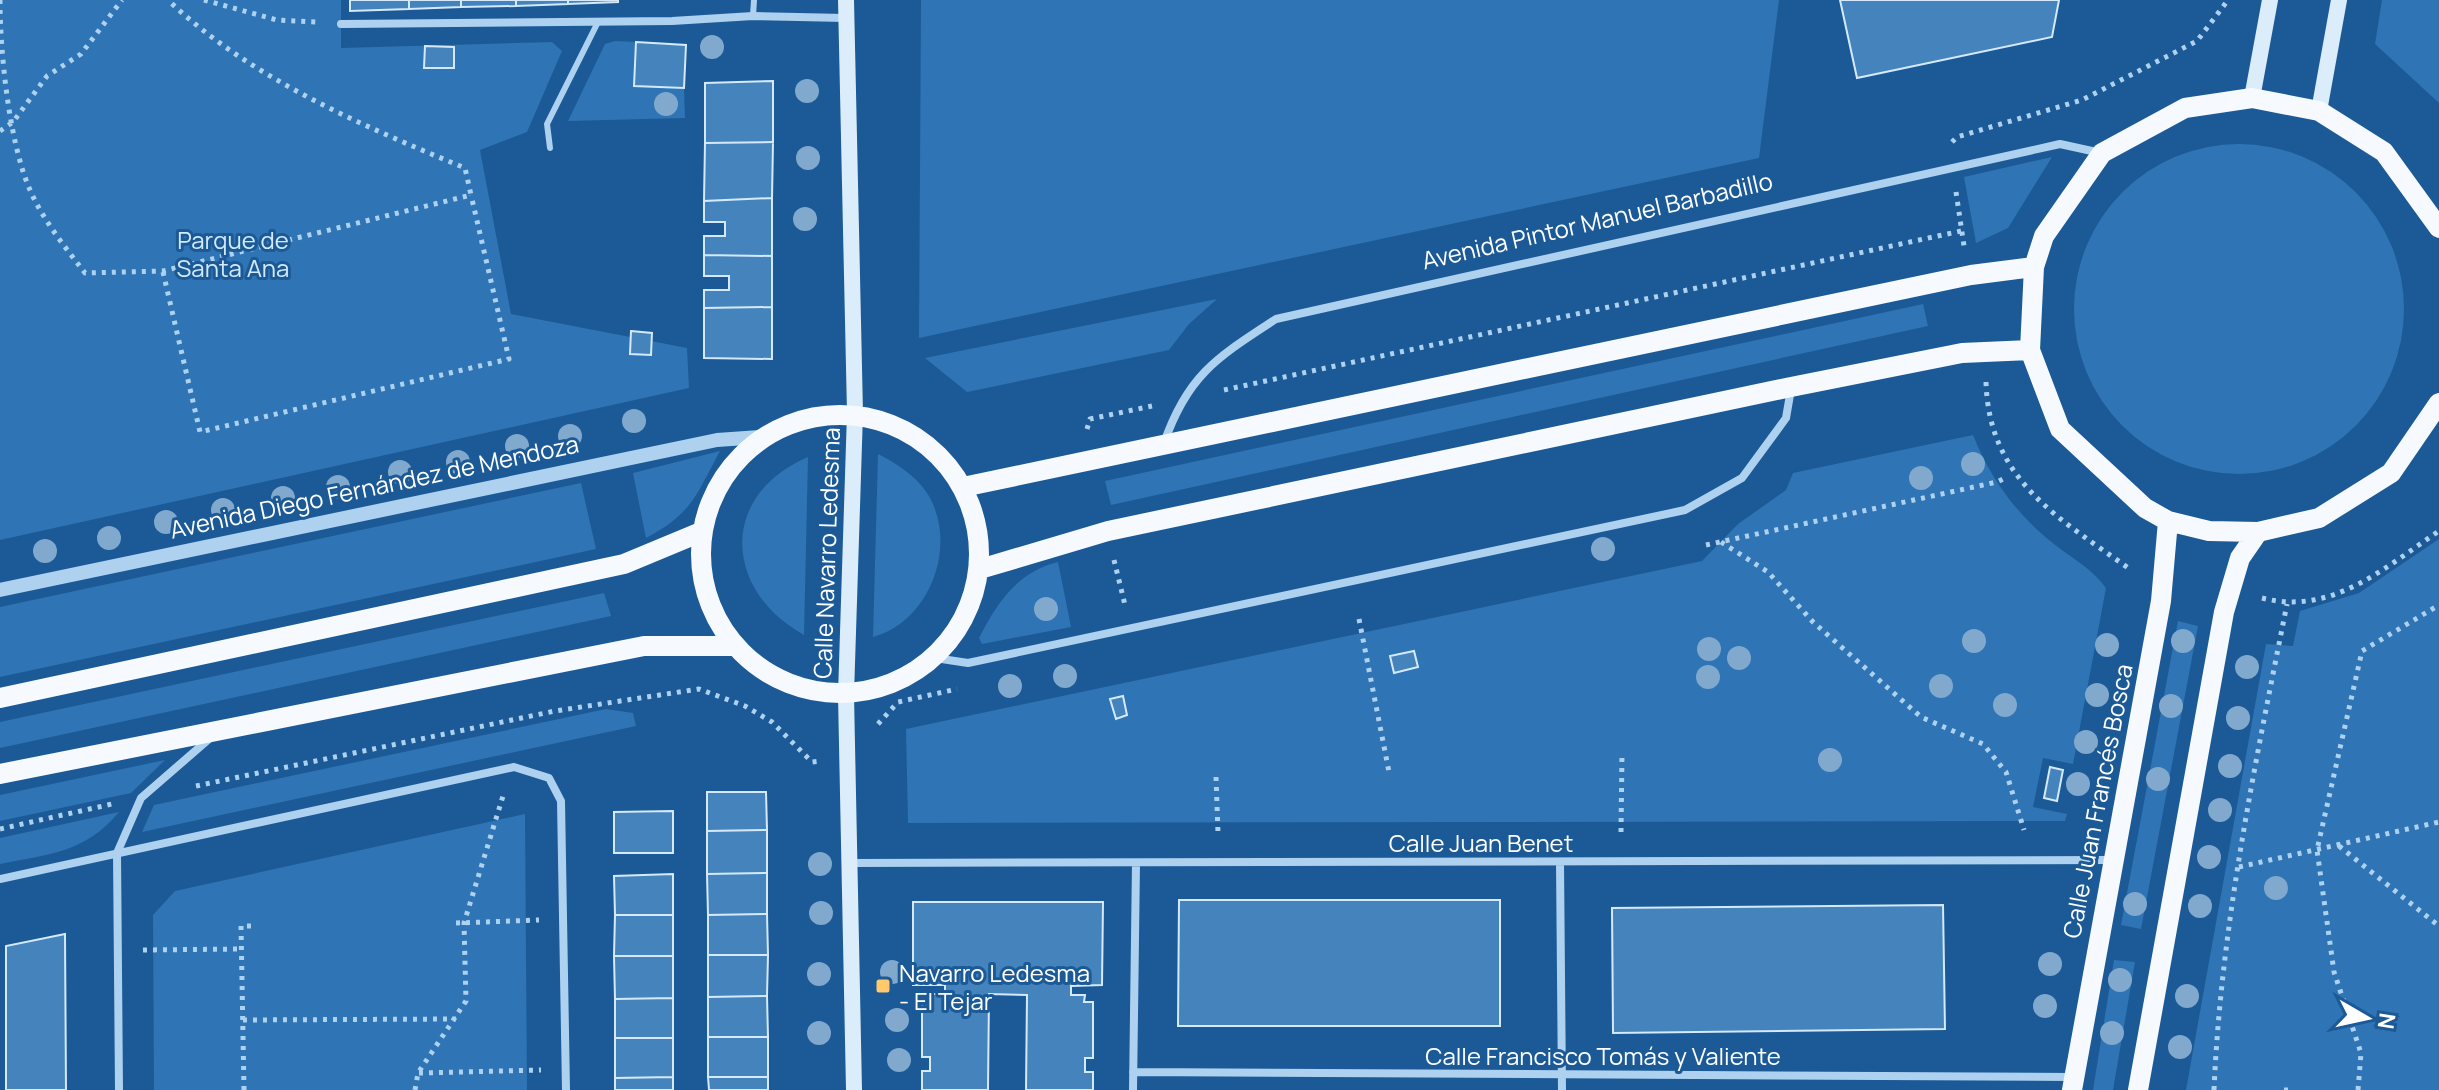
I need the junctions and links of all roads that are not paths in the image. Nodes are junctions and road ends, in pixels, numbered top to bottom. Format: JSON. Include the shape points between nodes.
{"nodes":[{"id":1,"x":754,"y":0,"type":"edge"},
{"id":2,"x":846,"y":0,"type":"edge"},
{"id":3,"x":2270,"y":0,"type":"edge"},
{"id":4,"x":2339,"y":0,"type":"edge"},
{"id":5,"x":753,"y":16,"type":"junction"},
{"id":6,"x":845,"y":18,"type":"junction"},
{"id":7,"x":598,"y":22,"type":"junction"},
{"id":8,"x":341,"y":24,"type":"road end"},
{"id":9,"x":2252,"y":98,"type":"junction"},
{"id":10,"x":2319,"y":111,"type":"junction"},
{"id":11,"x":550,"y":148,"type":"dead end"},
{"id":12,"x":2102,"y":153,"type":"junction"},
{"id":13,"x":2439,"y":228,"type":"edge"},
{"id":14,"x":2034,"y":267,"type":"junction"},
{"id":15,"x":2030,"y":350,"type":"junction"},
{"id":16,"x":1791,"y":387,"type":"junction"},
{"id":17,"x":2439,"y":403,"type":"edge"},
{"id":18,"x":855,"y":413,"type":"junction"},
{"id":19,"x":760,"y":437,"type":"junction"},
{"id":20,"x":1162,"y":447,"type":"junction"},
{"id":21,"x":963,"y":487,"type":"junction"},
{"id":22,"x":2168,"y":521,"type":"junction"},
{"id":23,"x":701,"y":532,"type":"junction"},
{"id":24,"x":2258,"y":532,"type":"junction"},
{"id":25,"x":980,"y":569,"type":"junction"},
{"id":26,"x":0,"y":590,"type":"edge"},
{"id":27,"x":733,"y":646,"type":"junction"},
{"id":28,"x":935,"y":658,"type":"junction"},
{"id":29,"x":846,"y":695,"type":"junction"},
{"id":30,"x":0,"y":698,"type":"edge"},
{"id":31,"x":221,"y":729,"type":"junction"},
{"id":32,"x":0,"y":774,"type":"edge"},
{"id":33,"x":117,"y":853,"type":"junction"},
{"id":34,"x":2113,"y":860,"type":"junction"},
{"id":35,"x":1560,"y":862,"type":"junction"},
{"id":36,"x":849,"y":863,"type":"junction"},
{"id":37,"x":1136,"y":863,"type":"junction"},
{"id":38,"x":0,"y":879,"type":"edge"},
{"id":39,"x":1133,"y":1072,"type":"junction"},
{"id":40,"x":1562,"y":1075,"type":"junction"},
{"id":41,"x":2073,"y":1083,"type":"edge"},
{"id":42,"x":119,"y":1090,"type":"edge"},
{"id":43,"x":566,"y":1090,"type":"edge"},
{"id":44,"x":854,"y":1090,"type":"edge"},
{"id":45,"x":1133,"y":1090,"type":"edge"},
{"id":46,"x":1562,"y":1090,"type":"edge"},
{"id":47,"x":2138,"y":1090,"type":"edge"}],
"edges":[{"from":1,"to":5,"type":"lane"},
{"from":2,"to":6,"type":"main road","name":"Calle Navarro Ledesma"},
{"from":3,"to":9,"type":"main road"},
{"from":4,"to":10,"type":"main road"},
{"from":5,"to":6,"type":"street"},
{"from":5,"to":7,"type":"street"},
{"from":6,"to":18,"type":"main road","name":"Calle Navarro Ledesma"},
{"from":7,"to":8,"type":"street"},
{"from":7,"to":11,"type":"lane","via":[[547,124]]},
{"from":9,"to":10,"type":"main road"},
{"from":9,"to":12,"type":"main road","via":[[2185,108]]},
{"from":10,"to":13,"type":"main road","via":[[2384,152]]},
{"from":12,"to":14,"type":"main road","via":[[2044,236]]},
{"from":12,"to":20,"type":"street","name":"Avenida Pintor Manuel Barbadillo","via":[[2060,144],[1276,319],[1209,363],[1183,399]]},
{"from":14,"to":15,"type":"main road"},
{"from":14,"to":20,"type":"main road","via":[[1971,275]]},
{"from":15,"to":16,"type":"main road","via":[[1962,353]]},
{"from":15,"to":22,"type":"main road","via":[[2060,429],[2145,508]]},
{"from":16,"to":25,"type":"main road","via":[[1108,531]]},
{"from":16,"to":28,"type":"street","via":[[1786,418],[1742,478],[1685,510],[968,663]]},
{"from":17,"to":24,"type":"main road","via":[[2391,473],[2319,518]]},
{"from":18,"to":19,"type":"main road","via":[[786,424]]},
{"from":18,"to":21,"type":"main road","via":[[925,441]]},
{"from":18,"to":29,"type":"main road","name":"Calle Navarro Ledesma"},
{"from":19,"to":23,"type":"main road","via":[[731,461]]},
{"from":19,"to":26,"type":"street","name":"Avenida Diego Fernández de Mendoza","via":[[717,440]]},
{"from":20,"to":21,"type":"main road"},
{"from":21,"to":25,"type":"main road","via":[[978,527]]},
{"from":22,"to":24,"type":"main road","via":[[2209,531]]},
{"from":22,"to":34,"type":"main road","name":"Calle Juan Francés Bosca","via":[[2161,601]]},
{"from":23,"to":27,"type":"main road","via":[[705,593]]},
{"from":23,"to":30,"type":"main road","via":[[624,564]]},
{"from":24,"to":47,"type":"main road","via":[[2240,558],[2224,612]]},
{"from":25,"to":28,"type":"main road","via":[[967,614]]},
{"from":27,"to":29,"type":"main road","via":[[774,679]]},
{"from":27,"to":31,"type":"main road","via":[[644,646]]},
{"from":28,"to":29,"type":"main road","via":[[894,681]]},
{"from":29,"to":36,"type":"main road","name":"Calle Navarro Ledesma"},
{"from":31,"to":32,"type":"main road"},
{"from":31,"to":33,"type":"street","via":[[141,798]]},
{"from":33,"to":38,"type":"street"},
{"from":33,"to":42,"type":"street"},
{"from":33,"to":43,"type":"street","via":[[514,767],[549,778],[561,801]]},
{"from":34,"to":35,"type":"street","name":"Calle Juan Benet"},
{"from":34,"to":41,"type":"main road","name":"Calle Juan Francés Bosca"},
{"from":35,"to":37,"type":"street","name":"Calle Juan Benet"},
{"from":35,"to":40,"type":"street"},
{"from":36,"to":37,"type":"street","name":"Calle Juan Benet"},
{"from":36,"to":44,"type":"main road","name":"Calle Navarro Ledesma"},
{"from":37,"to":39,"type":"street"},
{"from":39,"to":40,"type":"street","name":"Calle Francisco Tomás y Valiente"},
{"from":39,"to":45,"type":"street"},
{"from":40,"to":41,"type":"street","name":"Calle Francisco Tomás y Valiente"},
{"from":40,"to":46,"type":"street"}]}
